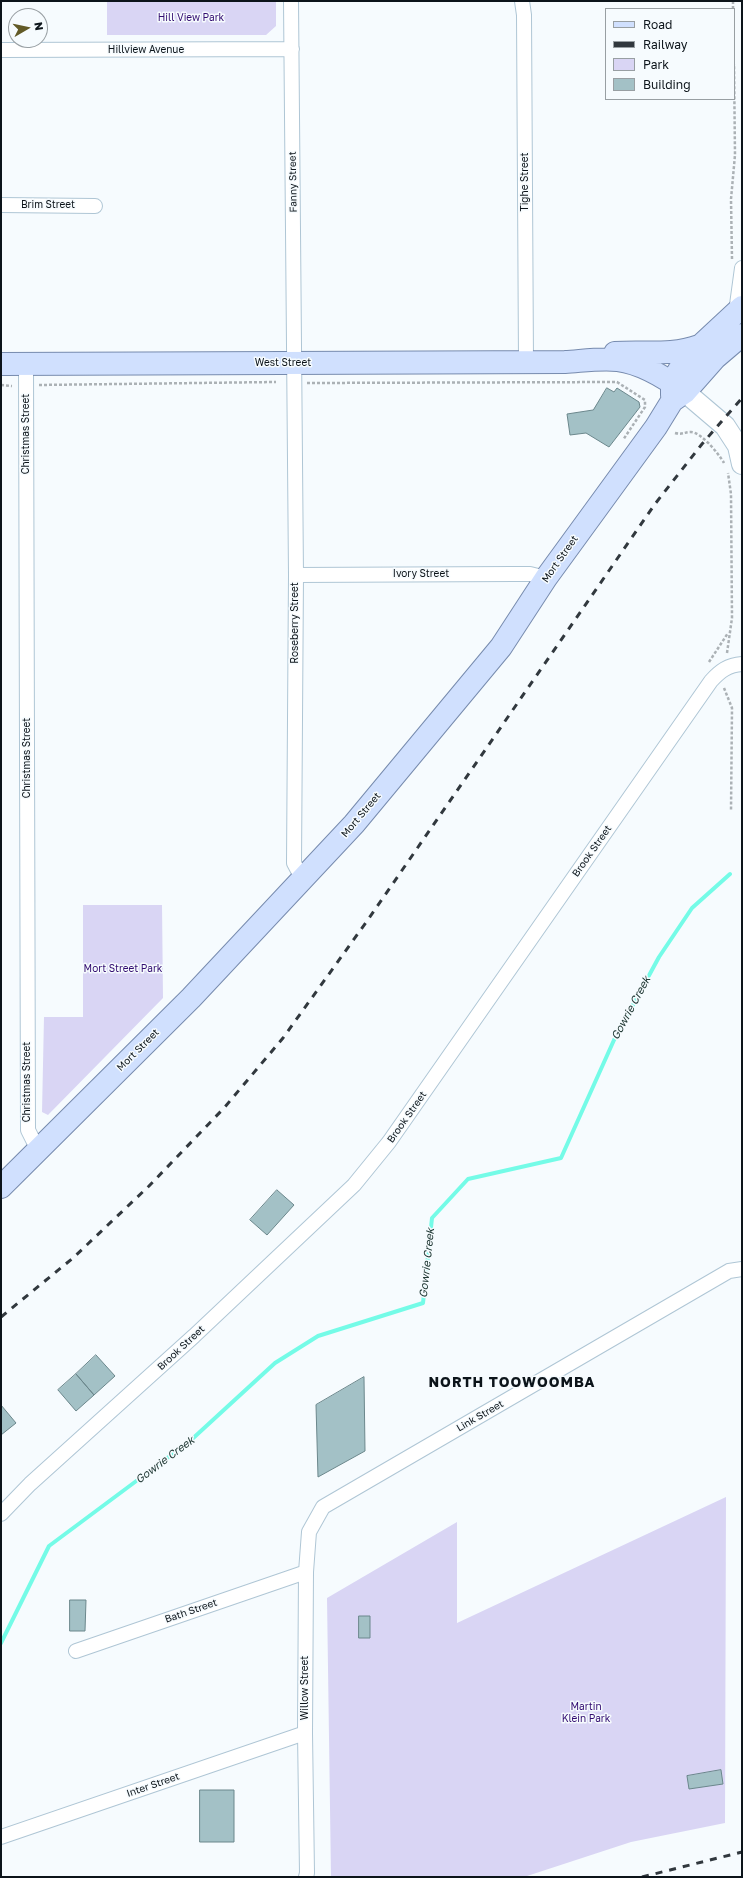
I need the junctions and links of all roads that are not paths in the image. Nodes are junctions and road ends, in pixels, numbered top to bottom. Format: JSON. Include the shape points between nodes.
{"nodes":[{"id":1,"x":291,"y":1,"type":"edge"},
{"id":2,"x":522,"y":1,"type":"edge"},
{"id":3,"x":1,"y":50,"type":"edge"},
{"id":4,"x":292,"y":50,"type":"junction"},
{"id":5,"x":1,"y":205,"type":"edge"},
{"id":6,"x":95,"y":206,"type":"dead end"},
{"id":7,"x":737,"y":266,"type":"edge"},
{"id":8,"x":739,"y":310,"type":"edge"},
{"id":9,"x":742,"y":335,"type":"edge"},
{"id":10,"x":699,"y":346,"type":"junction"},
{"id":11,"x":589,"y":360,"type":"junction"},
{"id":12,"x":526,"y":362,"type":"junction"},
{"id":13,"x":565,"y":362,"type":"junction"},
{"id":14,"x":1,"y":364,"type":"edge"},
{"id":15,"x":26,"y":364,"type":"junction"},
{"id":16,"x":295,"y":373,"type":"junction"},
{"id":17,"x":676,"y":392,"type":"junction"},
{"id":18,"x":741,"y":462,"type":"edge"},
{"id":19,"x":296,"y":575,"type":"junction"},
{"id":20,"x":546,"y":578,"type":"junction"},
{"id":21,"x":742,"y":664,"type":"edge"},
{"id":22,"x":303,"y":880,"type":"junction"},
{"id":23,"x":38,"y":1150,"type":"junction"},
{"id":24,"x":1,"y":1188,"type":"edge"},
{"id":25,"x":742,"y":1269,"type":"edge"},
{"id":26,"x":323,"y":1507,"type":"joint"},
{"id":27,"x":1,"y":1514,"type":"edge"},
{"id":28,"x":306,"y":1572,"type":"junction"},
{"id":29,"x":76,"y":1651,"type":"dead end"},
{"id":30,"x":304,"y":1733,"type":"junction"},
{"id":31,"x":1,"y":1837,"type":"edge"},
{"id":32,"x":307,"y":1875,"type":"edge"}],
"edges":[{"from":1,"to":4,"type":"street","name":"Fanny Street"},
{"from":2,"to":12,"type":"street","name":"Tighe Street"},
{"from":3,"to":4,"type":"street","name":"Hillview Avenue"},
{"from":4,"to":16,"type":"street","name":"Fanny Street"},
{"from":5,"to":6,"type":"street","name":"Brim Street"},
{"from":7,"to":8,"type":"street"},
{"from":8,"to":10,"type":"main road","name":"Mort Street"},
{"from":9,"to":17,"type":"main road","name":"Mort Street"},
{"from":10,"to":11,"type":"main road","via":[[672,353],[616,353]]},
{"from":10,"to":17,"type":"main road","name":"Mort Street","via":[[685,360]]},
{"from":11,"to":13,"type":"main road","name":"West Street"},
{"from":11,"to":17,"type":"main road","name":"West Street","via":[[619,360],[646,369]]},
{"from":12,"to":13,"type":"main road","name":"West Street"},
{"from":12,"to":16,"type":"main road","name":"West Street"},
{"from":13,"to":17,"type":"main road","name":"West Street","via":[[608,370]]},
{"from":14,"to":15,"type":"main road","name":"West Street"},
{"from":15,"to":16,"type":"main road","name":"West Street"},
{"from":15,"to":23,"type":"street","name":"Christmas Street","via":[[28,1130]]},
{"from":16,"to":19,"type":"street","name":"Roseberry Street"},
{"from":17,"to":18,"type":"main road"},
{"from":17,"to":20,"type":"main road","name":"Mort Street","via":[[656,427]]},
{"from":19,"to":20,"type":"street","name":"Ivory Street","via":[[530,574]]},
{"from":19,"to":22,"type":"street","name":"Roseberry Street","via":[[294,863]]},
{"from":20,"to":22,"type":"main road","name":"Mort Street","via":[[501,647],[354,824]]},
{"from":21,"to":27,"type":"street","name":"Brook Street","via":[[726,668],[711,682],[393,1136],[354,1185],[194,1336],[30,1484]]},
{"from":22,"to":23,"type":"main road","name":"Mort Street","via":[[191,998]]},
{"from":23,"to":24,"type":"main road","name":"Mort Street"},
{"from":25,"to":26,"type":"street","name":"Link Street","via":[[729,1271]]},
{"from":26,"to":28,"type":"street","name":"Willow Street","via":[[309,1532]]},
{"from":28,"to":29,"type":"street","name":"Bath Street"},
{"from":28,"to":30,"type":"street","name":"Willow Street"},
{"from":30,"to":31,"type":"street","name":"Inter Street"},
{"from":30,"to":32,"type":"street","name":"Willow Street"}]}
